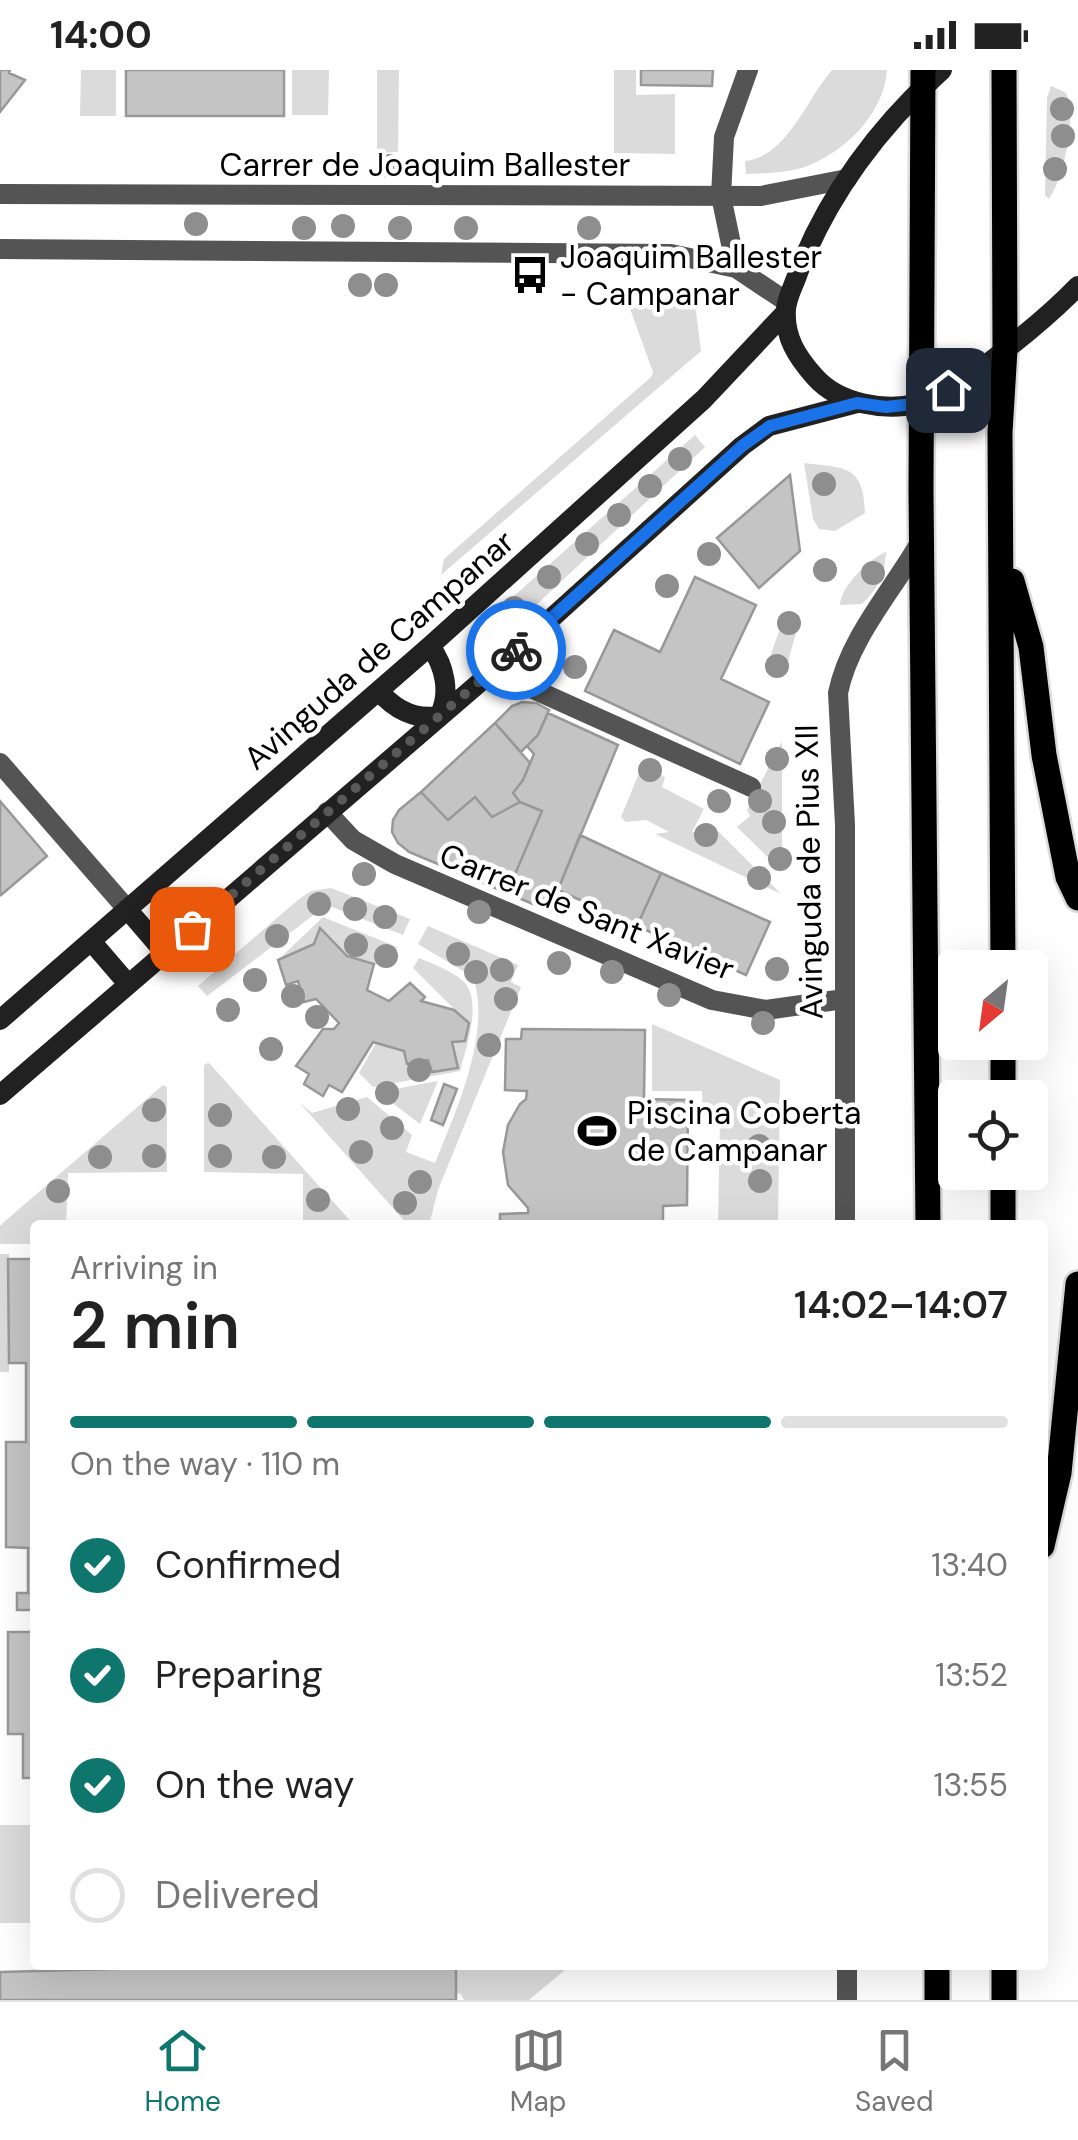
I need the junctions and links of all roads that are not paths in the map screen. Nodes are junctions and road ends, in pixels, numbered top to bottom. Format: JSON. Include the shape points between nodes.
{"nodes":[{"id":1,"x":748,"y":70,"type":"edge"},
{"id":2,"x":1004,"y":70,"type":"edge"},
{"id":3,"x":929,"y":76,"type":"edge"},
{"id":4,"x":847,"y":179,"type":"junction"},
{"id":5,"x":0,"y":194,"type":"edge"},
{"id":6,"x":720,"y":196,"type":"junction"},
{"id":7,"x":0,"y":249,"type":"edge"},
{"id":8,"x":736,"y":268,"type":"junction"},
{"id":9,"x":1078,"y":286,"type":"edge"},
{"id":10,"x":786,"y":307,"type":"junction"},
{"id":11,"x":1005,"y":350,"type":"junction"},
{"id":12,"x":857,"y":403,"type":"junction"},
{"id":13,"x":922,"y":403,"type":"junction"},
{"id":14,"x":922,"y":540,"type":"junction"},
{"id":15,"x":1003,"y":552,"type":"junction"},
{"id":16,"x":430,"y":646,"type":"junction"},
{"id":17,"x":492,"y":671,"type":"junction"},
{"id":18,"x":379,"y":691,"type":"junction"},
{"id":19,"x":439,"y":716,"type":"junction"},
{"id":20,"x":0,"y":762,"type":"edge"},
{"id":21,"x":751,"y":787,"type":"dead end"},
{"id":22,"x":327,"y":812,"type":"junction"},
{"id":23,"x":1078,"y":898,"type":"edge"},
{"id":24,"x":127,"y":910,"type":"junction"},
{"id":25,"x":91,"y":941,"type":"junction"},
{"id":26,"x":1003,"y":950,"type":"edge"},
{"id":27,"x":165,"y":952,"type":"junction"},
{"id":28,"x":128,"y":984,"type":"junction"},
{"id":29,"x":844,"y":999,"type":"junction"},
{"id":30,"x":0,"y":1020,"type":"edge"},
{"id":31,"x":0,"y":1096,"type":"edge"},
{"id":32,"x":1003,"y":1190,"type":"edge"},
{"id":33,"x":845,"y":1220,"type":"edge"},
{"id":34,"x":928,"y":1220,"type":"edge"},
{"id":35,"x":1003,"y":1220,"type":"edge"},
{"id":36,"x":1078,"y":1284,"type":"edge"},
{"id":37,"x":1048,"y":1522,"type":"edge"},
{"id":38,"x":847,"y":1970,"type":"edge"},
{"id":39,"x":937,"y":1970,"type":"edge"},
{"id":40,"x":1004,"y":1970,"type":"edge"},
{"id":41,"x":847,"y":2000,"type":"edge"},
{"id":42,"x":937,"y":2000,"type":"edge"},
{"id":43,"x":1004,"y":2000,"type":"edge"}],
"edges":[{"from":1,"to":6,"type":"street","via":[[724,137]]},
{"from":2,"to":11,"type":"main road"},
{"from":3,"to":4,"type":"main road"},
{"from":3,"to":13,"type":"main road"},
{"from":4,"to":6,"type":"street","name":"Carrer de Joaquim Ballester","via":[[761,196]]},
{"from":4,"to":10,"type":"main road"},
{"from":5,"to":6,"type":"street","name":"Carrer de Joaquim Ballester"},
{"from":6,"to":8,"type":"street"},
{"from":7,"to":8,"type":"street","via":[[671,254]]},
{"from":8,"to":10,"type":"street"},
{"from":9,"to":11,"type":"main road"},
{"from":10,"to":12,"type":"main road","via":[[796,356],[824,387]]},
{"from":10,"to":16,"type":"main road","name":"Avinguda de Campanar","via":[[717,387]]},
{"from":11,"to":13,"type":"main road"},
{"from":11,"to":15,"type":"main road"},
{"from":12,"to":13,"type":"main road"},
{"from":12,"to":17,"type":"main road","via":[[770,426],[742,446]]},
{"from":13,"to":14,"type":"main road"},
{"from":14,"to":29,"type":"street","name":"Avinguda de Pius XII","via":[[854,649],[838,694]]},
{"from":14,"to":34,"type":"main road"},
{"from":15,"to":23,"type":"main road","via":[[1031,647],[1044,755],[1068,878]]},
{"from":15,"to":26,"type":"main road"},
{"from":16,"to":18,"type":"main road","name":"Avinguda de Campanar"},
{"from":16,"to":19,"type":"main road","via":[[441,661],[446,690]]},
{"from":17,"to":19,"type":"main road"},
{"from":17,"to":21,"type":"street"},
{"from":18,"to":19,"type":"main road","via":[[410,714]]},
{"from":18,"to":24,"type":"main road","name":"Avinguda de Campanar"},
{"from":19,"to":22,"type":"main road"},
{"from":20,"to":24,"type":"street"},
{"from":22,"to":27,"type":"main road"},
{"from":22,"to":29,"type":"street","name":"Carrer de Sant Xavier","via":[[353,840],[395,864],[712,1000],[766,1010]]},
{"from":24,"to":25,"type":"main road","name":"Avinguda de Campanar"},
{"from":24,"to":27,"type":"main road"},
{"from":25,"to":28,"type":"main road"},
{"from":25,"to":30,"type":"main road","name":"Avinguda de Campanar"},
{"from":27,"to":28,"type":"main road"},
{"from":28,"to":31,"type":"main road"},
{"from":29,"to":33,"type":"street","name":"Avinguda de Pius XII"},
{"from":32,"to":35,"type":"main road"},
{"from":36,"to":37,"type":"main road","via":[[1060,1473]]},
{"from":38,"to":41,"type":"street"},
{"from":39,"to":42,"type":"main road"},
{"from":40,"to":43,"type":"main road"}]}
